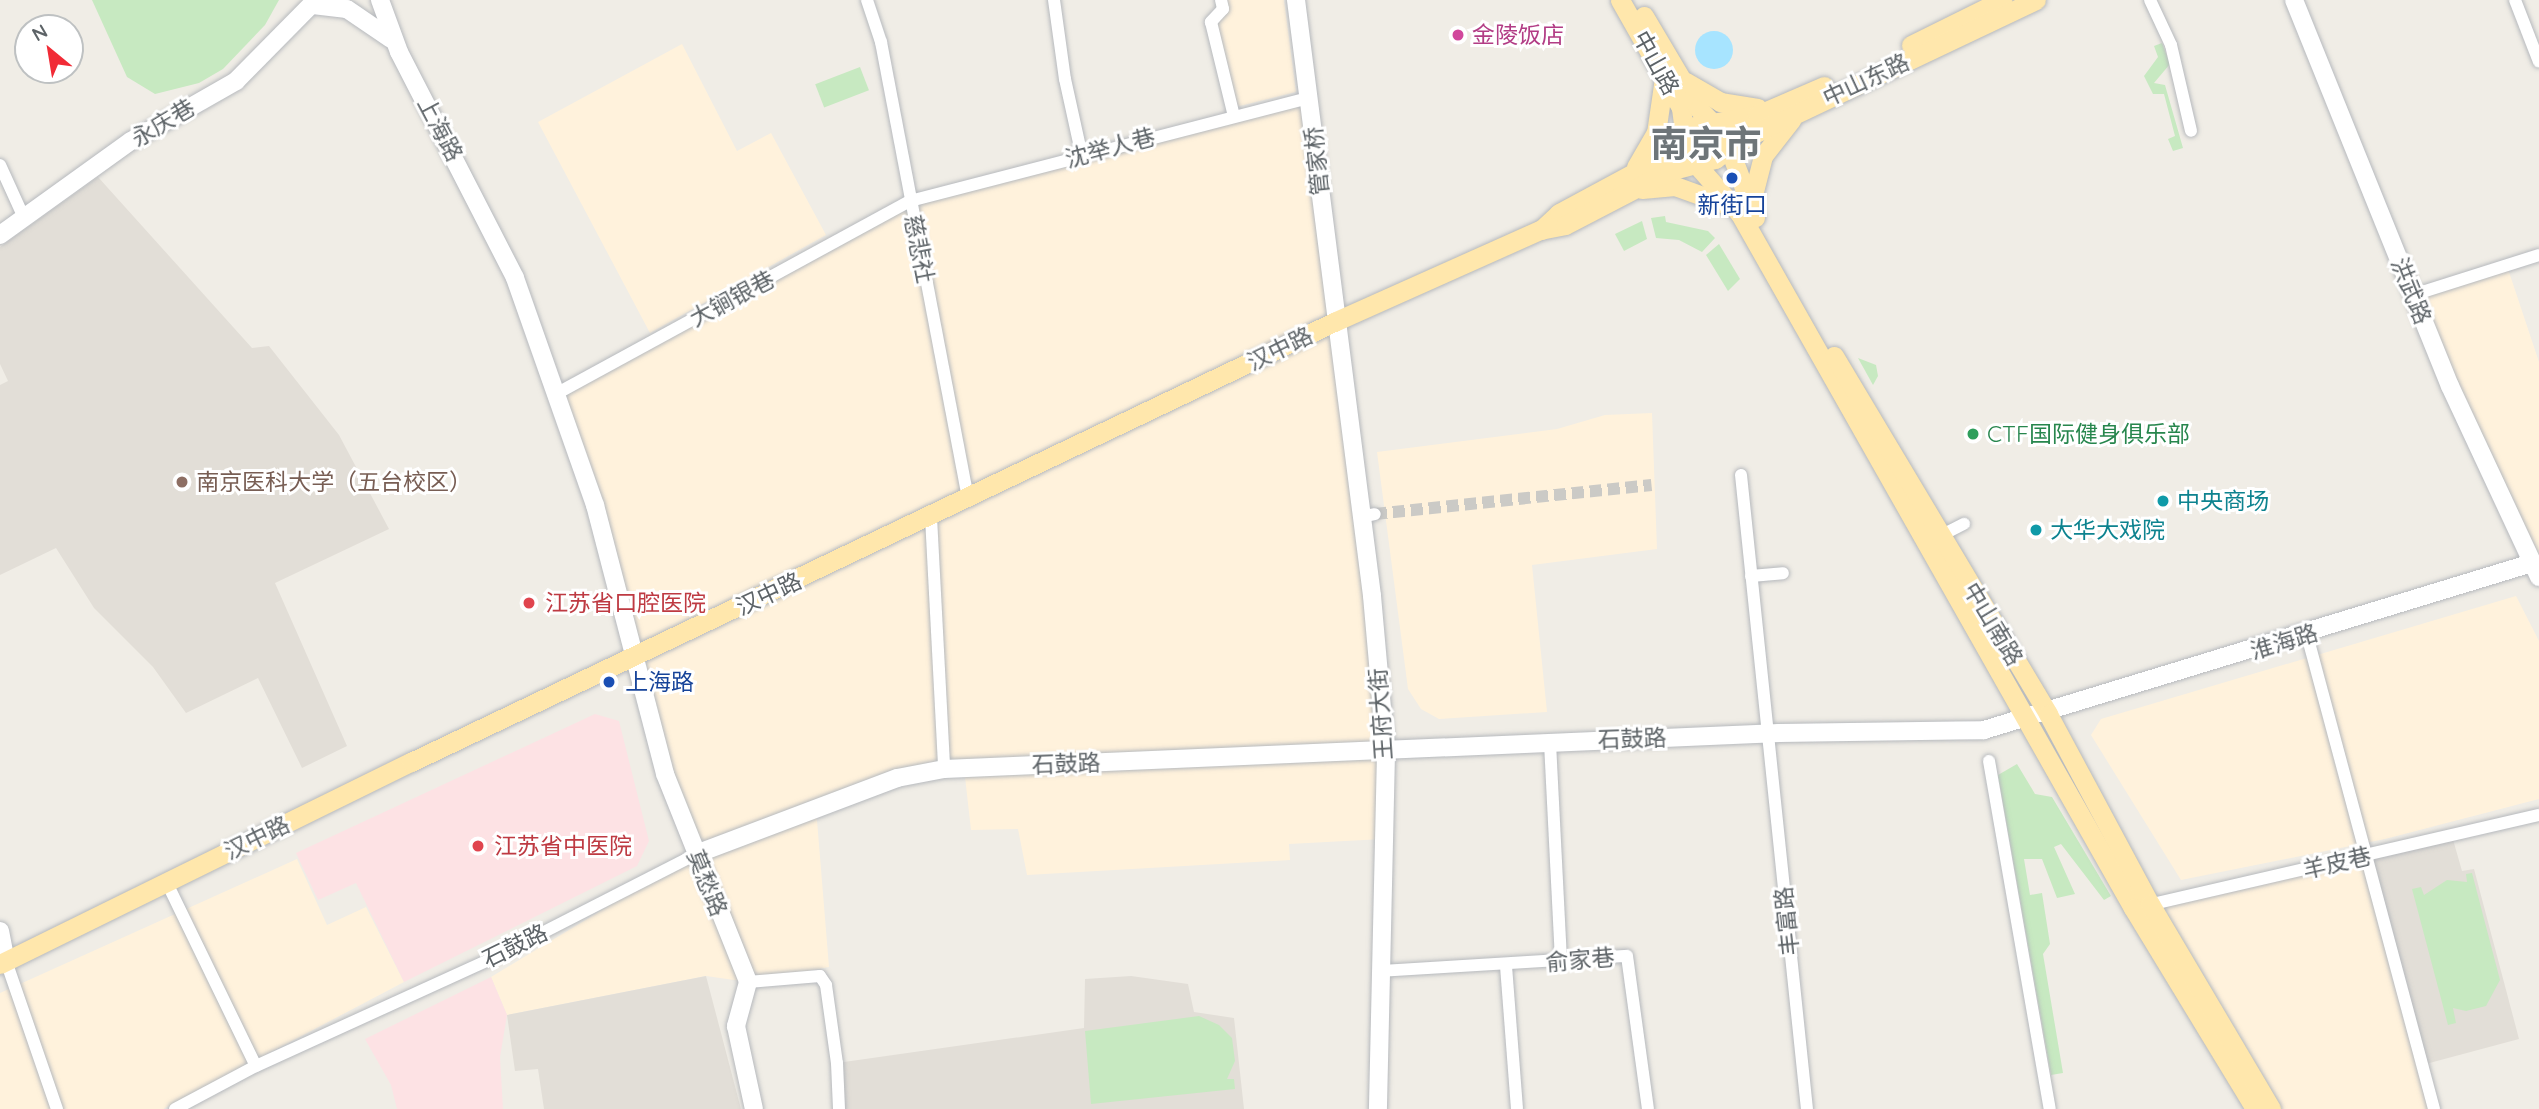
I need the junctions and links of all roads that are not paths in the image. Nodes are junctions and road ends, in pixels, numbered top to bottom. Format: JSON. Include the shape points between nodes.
{"nodes":[{"id":1,"x":380,"y":0,"type":"edge"},
{"id":2,"x":867,"y":0,"type":"edge"},
{"id":3,"x":1054,"y":0,"type":"edge"},
{"id":4,"x":1222,"y":0,"type":"edge"},
{"id":5,"x":1296,"y":0,"type":"edge"},
{"id":6,"x":1620,"y":0,"type":"edge"},
{"id":7,"x":1635,"y":0,"type":"edge"},
{"id":8,"x":2002,"y":0,"type":"edge"},
{"id":9,"x":2036,"y":0,"type":"edge"},
{"id":10,"x":2150,"y":0,"type":"edge"},
{"id":11,"x":2294,"y":0,"type":"edge"},
{"id":12,"x":2515,"y":0,"type":"edge"},
{"id":13,"x":314,"y":2,"type":"edge"},
{"id":14,"x":392,"y":39,"type":"junction"},
{"id":15,"x":2539,"y":62,"type":"edge"},
{"id":16,"x":1670,"y":74,"type":"junction"},
{"id":17,"x":1311,"y":97,"type":"junction"},
{"id":18,"x":1793,"y":108,"type":"junction"},
{"id":19,"x":1234,"y":116,"type":"junction"},
{"id":20,"x":2191,"y":131,"type":"dead end"},
{"id":21,"x":1709,"y":134,"type":"junction"},
{"id":22,"x":1082,"y":156,"type":"junction"},
{"id":23,"x":1699,"y":164,"type":"junction"},
{"id":24,"x":0,"y":165,"type":"edge"},
{"id":25,"x":1627,"y":185,"type":"junction"},
{"id":26,"x":910,"y":201,"type":"junction"},
{"id":27,"x":1744,"y":211,"type":"junction"},
{"id":28,"x":24,"y":218,"type":"junction"},
{"id":29,"x":0,"y":235,"type":"edge"},
{"id":30,"x":2539,"y":255,"type":"edge"},
{"id":31,"x":2413,"y":295,"type":"junction"},
{"id":32,"x":1334,"y":322,"type":"junction"},
{"id":33,"x":554,"y":394,"type":"junction"},
{"id":34,"x":1741,"y":475,"type":"dead end"},
{"id":35,"x":968,"y":499,"type":"junction"},
{"id":36,"x":931,"y":517,"type":"junction"},
{"id":37,"x":1964,"y":524,"type":"dead end"},
{"id":38,"x":1940,"y":536,"type":"junction"},
{"id":39,"x":2537,"y":567,"type":"edge"},
{"id":40,"x":1783,"y":573,"type":"dead end"},
{"id":41,"x":1751,"y":576,"type":"junction"},
{"id":42,"x":2307,"y":635,"type":"junction"},
{"id":43,"x":638,"y":656,"type":"junction"},
{"id":44,"x":2048,"y":713,"type":"junction"},
{"id":45,"x":2029,"y":719,"type":"junction"},
{"id":46,"x":1766,"y":733,"type":"junction"},
{"id":47,"x":1550,"y":743,"type":"junction"},
{"id":48,"x":1386,"y":753,"type":"junction"},
{"id":49,"x":1989,"y":761,"type":"dead end"},
{"id":50,"x":944,"y":769,"type":"junction"},
{"id":51,"x":2539,"y":815,"type":"edge"},
{"id":52,"x":696,"y":854,"type":"junction"},
{"id":53,"x":2368,"y":856,"type":"junction"},
{"id":54,"x":167,"y":883,"type":"junction"},
{"id":55,"x":2142,"y":906,"type":"junction"},
{"id":56,"x":0,"y":931,"type":"edge"},
{"id":57,"x":1561,"y":961,"type":"junction"},
{"id":58,"x":3,"y":963,"type":"edge"},
{"id":59,"x":1506,"y":966,"type":"junction"},
{"id":60,"x":1380,"y":971,"type":"junction"},
{"id":61,"x":748,"y":982,"type":"junction"},
{"id":62,"x":256,"y":1066,"type":"junction"},
{"id":63,"x":57,"y":1109,"type":"edge"},
{"id":64,"x":176,"y":1109,"type":"edge"},
{"id":65,"x":754,"y":1109,"type":"edge"},
{"id":66,"x":839,"y":1109,"type":"edge"},
{"id":67,"x":1378,"y":1109,"type":"edge"},
{"id":68,"x":1517,"y":1109,"type":"edge"},
{"id":69,"x":1648,"y":1109,"type":"edge"},
{"id":70,"x":1807,"y":1109,"type":"edge"},
{"id":71,"x":2050,"y":1109,"type":"edge"},
{"id":72,"x":2255,"y":1109,"type":"edge"},
{"id":73,"x":2271,"y":1109,"type":"edge"},
{"id":74,"x":2434,"y":1109,"type":"edge"}],
"edges":[{"from":1,"to":14,"type":"street","name":"上海路"},
{"from":2,"to":26,"type":"street","name":"慈悲社","via":[[881,42]]},
{"from":3,"to":22,"type":"street"},
{"from":4,"to":19,"type":"street","via":[[1223,9],[1211,22]]},
{"from":5,"to":17,"type":"street","name":"管家桥"},
{"from":6,"to":16,"type":"main road","name":"中山路"},
{"from":7,"to":16,"type":"main road","name":"中山路"},
{"from":8,"to":18,"type":"main road","name":"中山东路"},
{"from":9,"to":18,"type":"main road","name":"中山东路"},
{"from":10,"to":20,"type":"street","via":[[2174,54]]},
{"from":11,"to":31,"type":"street","name":"洪武路"},
{"from":12,"to":15,"type":"street"},
{"from":13,"to":14,"type":"street","via":[[346,9]]},
{"from":13,"to":28,"type":"street","name":"永庆巷","via":[[236,80],[131,141]]},
{"from":14,"to":33,"type":"street","name":"上海路","via":[[515,278]]},
{"from":16,"to":18,"type":"main road","via":[[1720,102],[1750,109]]},
{"from":16,"to":21,"type":"main road","name":"中山路","via":[[1699,108]]},
{"from":16,"to":21,"type":"main road","name":"中山路","via":[[1681,108]]},
{"from":16,"to":25,"type":"main road","via":[[1652,145]]},
{"from":17,"to":19,"type":"street","name":"沈举人巷"},
{"from":17,"to":32,"type":"street","name":"管家桥"},
{"from":18,"to":21,"type":"main road","name":"中山东路"},
{"from":18,"to":21,"type":"main road","name":"中山东路","via":[[1757,115]]},
{"from":18,"to":27,"type":"main road","via":[[1763,156]]},
{"from":19,"to":22,"type":"street","name":"沈举人巷"},
{"from":21,"to":23,"type":"main road","name":"中山东路"},
{"from":21,"to":23,"type":"main road","name":"中山路","via":[[1687,154]]},
{"from":21,"to":25,"type":"main road","name":"汉中路","via":[[1663,157]]},
{"from":21,"to":27,"type":"main road","name":"中山南路"},
{"from":22,"to":26,"type":"street","name":"沈举人巷"},
{"from":23,"to":25,"type":"main road","name":"汉中路"},
{"from":23,"to":27,"type":"main road","name":"中山南路"},
{"from":24,"to":28,"type":"street"},
{"from":25,"to":27,"type":"main road","via":[[1675,186]]},
{"from":25,"to":32,"type":"main road","name":"汉中路","via":[[1559,212],[1541,230]]},
{"from":26,"to":33,"type":"street","name":"大锏银巷"},
{"from":26,"to":35,"type":"street","name":"慈悲社"},
{"from":27,"to":38,"type":"main road","name":"中山南路"},
{"from":27,"to":45,"type":"main road","name":"中山南路"},
{"from":28,"to":29,"type":"street","name":"永庆巷"},
{"from":30,"to":31,"type":"street"},
{"from":31,"to":39,"type":"street","name":"洪武路"},
{"from":32,"to":35,"type":"main road","name":"汉中路"},
{"from":32,"to":48,"type":"street","name":"王府大街","via":[[1368,515]]},
{"from":33,"to":43,"type":"street","name":"上海路","via":[[595,505]]},
{"from":34,"to":41,"type":"street","name":"丰富路"},
{"from":35,"to":36,"type":"main road","name":"汉中路"},
{"from":36,"to":43,"type":"main road","name":"汉中路"},
{"from":36,"to":50,"type":"street"},
{"from":37,"to":38,"type":"street"},
{"from":38,"to":44,"type":"main road","name":"中山南路"},
{"from":39,"to":42,"type":"street","name":"淮海路"},
{"from":40,"to":41,"type":"street"},
{"from":41,"to":46,"type":"street","name":"丰富路"},
{"from":42,"to":44,"type":"street","name":"淮海路"},
{"from":42,"to":53,"type":"street"},
{"from":43,"to":52,"type":"street","name":"莫愁路","via":[[665,774]]},
{"from":43,"to":54,"type":"main road","name":"汉中路"},
{"from":44,"to":45,"type":"street","name":"淮海路"},
{"from":44,"to":55,"type":"main road","name":"中山南路"},
{"from":45,"to":46,"type":"street","name":"石鼓路","via":[[1984,730]]},
{"from":45,"to":55,"type":"main road","name":"中山南路"},
{"from":46,"to":47,"type":"street","name":"石鼓路"},
{"from":46,"to":70,"type":"street","name":"丰富路"},
{"from":47,"to":48,"type":"street","name":"石鼓路"},
{"from":47,"to":57,"type":"street"},
{"from":48,"to":50,"type":"street","name":"石鼓路"},
{"from":48,"to":60,"type":"street","name":"王府大街"},
{"from":49,"to":71,"type":"street"},
{"from":50,"to":52,"type":"street","name":"石鼓路","via":[[897,778]]},
{"from":51,"to":53,"type":"street","name":"羊皮巷"},
{"from":52,"to":61,"type":"street","name":"莫愁路"},
{"from":52,"to":62,"type":"street","name":"石鼓路","via":[[497,956]]},
{"from":53,"to":55,"type":"street","name":"羊皮巷"},
{"from":53,"to":74,"type":"street"},
{"from":54,"to":58,"type":"main road","name":"汉中路"},
{"from":54,"to":62,"type":"street"},
{"from":55,"to":72,"type":"main road","name":"中山南路"},
{"from":55,"to":73,"type":"main road","name":"中山南路"},
{"from":56,"to":58,"type":"street"},
{"from":57,"to":59,"type":"street","name":"俞家巷"},
{"from":57,"to":69,"type":"street","name":"俞家巷","via":[[1627,956]]},
{"from":58,"to":63,"type":"street"},
{"from":59,"to":60,"type":"street","name":"俞家巷"},
{"from":59,"to":68,"type":"street"},
{"from":60,"to":67,"type":"street","name":"王府大街"},
{"from":61,"to":65,"type":"street","via":[[736,1026]]},
{"from":61,"to":66,"type":"street","via":[[820,976],[826,985]]},
{"from":62,"to":64,"type":"street","name":"石鼓路"}]}
